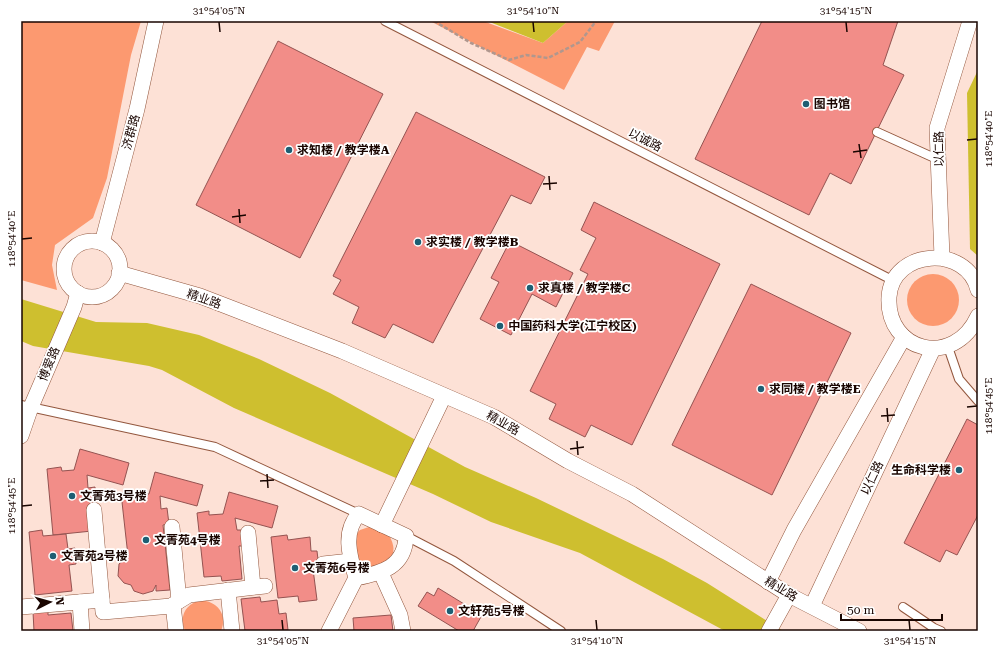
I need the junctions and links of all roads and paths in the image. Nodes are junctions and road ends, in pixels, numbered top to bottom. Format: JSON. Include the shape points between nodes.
{"nodes":[{"id":1,"x":156,"y":21,"type":"edge"},
{"id":2,"x":385,"y":21,"type":"edge"},
{"id":3,"x":434,"y":21,"type":"edge"},
{"id":4,"x":596,"y":21,"type":"edge"},
{"id":5,"x":970,"y":21,"type":"edge"},
{"id":6,"x":877,"y":132,"type":"dead end"},
{"id":7,"x":939,"y":160,"type":"junction"},
{"id":8,"x":102,"y":243,"type":"junction"},
{"id":9,"x":942,"y":257,"type":"junction"},
{"id":10,"x":119,"y":273,"type":"junction"},
{"id":11,"x":894,"y":281,"type":"junction"},
{"id":12,"x":978,"y":290,"type":"edge"},
{"id":13,"x":76,"y":300,"type":"junction"},
{"id":14,"x":978,"y":316,"type":"edge"},
{"id":15,"x":904,"y":337,"type":"junction"},
{"id":16,"x":948,"y":347,"type":"junction"},
{"id":17,"x":933,"y":349,"type":"junction"},
{"id":18,"x":444,"y":396,"type":"junction"},
{"id":19,"x":978,"y":401,"type":"edge"},
{"id":20,"x":26,"y":406,"type":"edge"},
{"id":21,"x":21,"y":436,"type":"edge"},
{"id":22,"x":94,"y":510,"type":"dead end"},
{"id":23,"x":359,"y":514,"type":"junction"},
{"id":24,"x":382,"y":525,"type":"junction"},
{"id":25,"x":172,"y":527,"type":"dead end"},
{"id":26,"x":248,"y":533,"type":"dead end"},
{"id":27,"x":406,"y":536,"type":"junction"},
{"id":28,"x":351,"y":561,"type":"junction"},
{"id":29,"x":323,"y":564,"type":"dead end"},
{"id":30,"x":381,"y":573,"type":"junction"},
{"id":31,"x":356,"y":578,"type":"junction"},
{"id":32,"x":768,"y":582,"type":"junction"},
{"id":33,"x":228,"y":590,"type":"junction"},
{"id":34,"x":789,"y":596,"type":"junction"},
{"id":35,"x":102,"y":600,"type":"junction"},
{"id":36,"x":80,"y":602,"type":"junction"},
{"id":37,"x":176,"y":603,"type":"junction"},
{"id":38,"x":812,"y":606,"type":"junction"},
{"id":39,"x":21,"y":607,"type":"edge"},
{"id":40,"x":903,"y":607,"type":"dead end"},
{"id":41,"x":936,"y":630,"type":"edge"},
{"id":42,"x":82,"y":631,"type":"edge"},
{"id":43,"x":176,"y":631,"type":"edge"},
{"id":44,"x":232,"y":631,"type":"edge"},
{"id":45,"x":329,"y":631,"type":"edge"},
{"id":46,"x":403,"y":631,"type":"edge"},
{"id":47,"x":561,"y":631,"type":"edge"},
{"id":48,"x":769,"y":631,"type":"edge"},
{"id":49,"x":859,"y":631,"type":"edge"}],
"edges":[{"from":1,"to":8,"type":"street","name":"济群路","via":[[137,109]]},
{"from":2,"to":11,"type":"lane","name":"以诚路"},
{"from":3,"to":4,"type":"path","via":[[509,60],[526,55],[548,58],[580,42]]},
{"from":5,"to":7,"type":"street","name":"以仁路","via":[[937,128]]},
{"from":6,"to":7,"type":"lane"},
{"from":7,"to":9,"type":"street","name":"以仁路"},
{"from":8,"to":10,"type":"street","via":[[116,255]]},
{"from":8,"to":13,"type":"street","via":[[84,242],[75,246],[65,261],[66,280]]},
{"from":9,"to":11,"type":"street","via":[[928,257],[914,262]]},
{"from":9,"to":12,"type":"street","via":[[968,272]]},
{"from":10,"to":13,"type":"street","via":[[111,289],[104,294]]},
{"from":10,"to":18,"type":"street","name":"精业路","via":[[219,304],[342,351]]},
{"from":11,"to":15,"type":"street","via":[[889,296],[889,311],[895,326]]},
{"from":13,"to":20,"type":"street","name":"博爱路","via":[[47,369]]},
{"from":14,"to":16,"type":"street","via":[[972,329],[962,340]]},
{"from":15,"to":17,"type":"street","via":[[918,346]]},
{"from":15,"to":32,"type":"street","via":[[794,530]]},
{"from":16,"to":17,"type":"street"},
{"from":16,"to":19,"type":"lane","via":[[959,379]]},
{"from":17,"to":38,"type":"street","name":"以仁路"},
{"from":18,"to":24,"type":"street"},
{"from":18,"to":32,"type":"street","name":"精业路","via":[[494,417],[568,461],[632,494]]},
{"from":20,"to":21,"type":"street","name":"博爱路"},
{"from":20,"to":23,"type":"lane","via":[[215,447]]},
{"from":22,"to":35,"type":"street"},
{"from":23,"to":24,"type":"street"},
{"from":23,"to":28,"type":"street","via":[[348,533]]},
{"from":24,"to":27,"type":"street"},
{"from":25,"to":37,"type":"street"},
{"from":26,"to":33,"type":"street","via":[[259,587]]},
{"from":27,"to":30,"type":"street","via":[[406,547],[397,562]]},
{"from":27,"to":47,"type":"lane","via":[[454,561]]},
{"from":28,"to":29,"type":"street"},
{"from":28,"to":31,"type":"street"},
{"from":30,"to":31,"type":"street"},
{"from":30,"to":46,"type":"street","via":[[400,615]]},
{"from":31,"to":45,"type":"street"},
{"from":32,"to":34,"type":"street","name":"精业路"},
{"from":33,"to":37,"type":"street","via":[[189,595]]},
{"from":33,"to":44,"type":"street"},
{"from":34,"to":38,"type":"street","name":"精业路"},
{"from":34,"to":48,"type":"street"},
{"from":35,"to":36,"type":"street"},
{"from":35,"to":37,"type":"street","via":[[103,612]]},
{"from":36,"to":39,"type":"street"},
{"from":36,"to":42,"type":"street"},
{"from":37,"to":43,"type":"street"},
{"from":38,"to":49,"type":"street","name":"精业路"},
{"from":40,"to":41,"type":"lane"}]}
